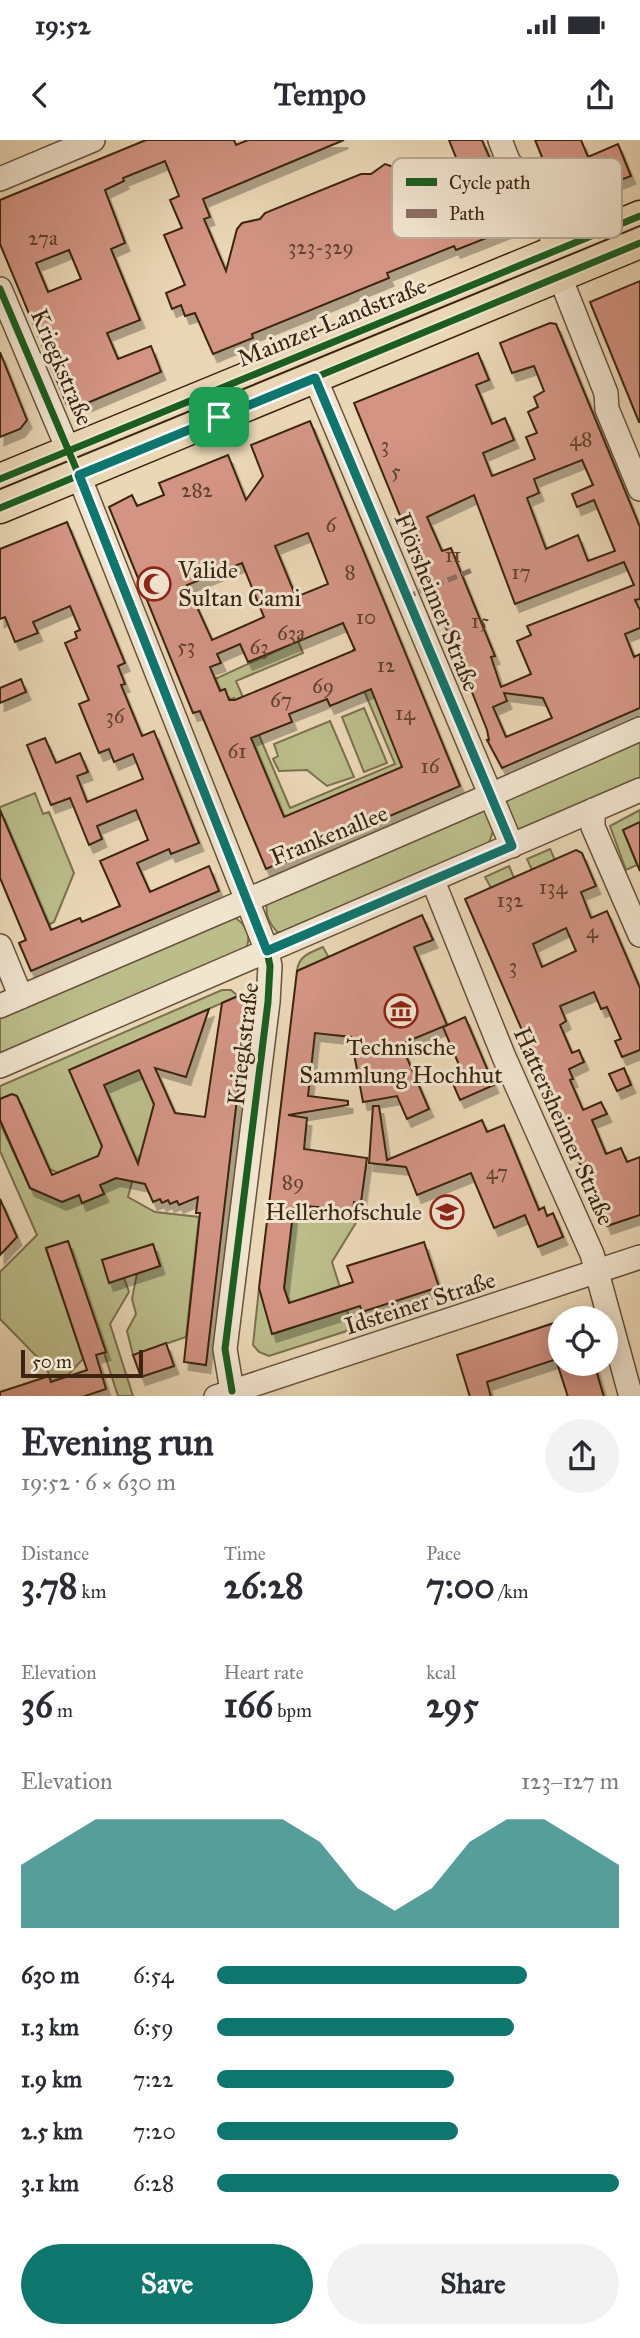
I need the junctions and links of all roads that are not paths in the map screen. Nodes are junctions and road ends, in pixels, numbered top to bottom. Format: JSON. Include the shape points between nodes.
{"nodes":[{"id":1,"x":93,"y":140,"type":"edge"},
{"id":2,"x":500,"y":140,"type":"edge"},
{"id":3,"x":507,"y":158,"type":"edge"},
{"id":4,"x":0,"y":179,"type":"edge"},
{"id":5,"x":640,"y":216,"type":"edge"},
{"id":6,"x":622,"y":226,"type":"edge"},
{"id":7,"x":549,"y":238,"type":"edge"},
{"id":8,"x":602,"y":238,"type":"edge"},
{"id":9,"x":640,"y":243,"type":"edge"},
{"id":10,"x":558,"y":263,"type":"junction"},
{"id":11,"x":0,"y":289,"type":"edge"},
{"id":12,"x":315,"y":378,"type":"junction"},
{"id":13,"x":74,"y":463,"type":"junction"},
{"id":14,"x":0,"y":479,"type":"edge"},
{"id":15,"x":640,"y":489,"type":"edge"},
{"id":16,"x":0,"y":508,"type":"edge"},
{"id":17,"x":640,"y":729,"type":"edge"},
{"id":18,"x":640,"y":790,"type":"edge"},
{"id":19,"x":489,"y":797,"type":"junction"},
{"id":20,"x":593,"y":810,"type":"junction"},
{"id":21,"x":512,"y":846,"type":"junction"},
{"id":22,"x":433,"y":881,"type":"junction"},
{"id":23,"x":248,"y":899,"type":"junction"},
{"id":24,"x":640,"y":934,"type":"edge"},
{"id":25,"x":0,"y":946,"type":"edge"},
{"id":26,"x":267,"y":951,"type":"junction"},
{"id":27,"x":10,"y":1002,"type":"edge"},
{"id":28,"x":0,"y":1066,"type":"edge"},
{"id":29,"x":640,"y":1257,"type":"edge"},
{"id":30,"x":598,"y":1272,"type":"junction"},
{"id":31,"x":224,"y":1394,"type":"edge"},
{"id":32,"x":631,"y":1396,"type":"edge"}],
"edges":[{"from":1,"to":4,"type":"street"},
{"from":2,"to":3,"type":"street"},
{"from":5,"to":6,"type":"main road","name":"Mainzer Landstraße"},
{"from":7,"to":10,"type":"street"},
{"from":8,"to":10,"type":"main road","name":"Mainzer Landstraße"},
{"from":9,"to":10,"type":"main road","name":"Mainzer Landstraße"},
{"from":10,"to":12,"type":"main road","name":"Mainzer Landstraße"},
{"from":10,"to":13,"type":"main road","name":"Mainzer Landstraße"},
{"from":10,"to":15,"type":"street","via":[[606,393],[607,409]]},
{"from":11,"to":13,"type":"street","name":"Kriegkstraße"},
{"from":12,"to":13,"type":"main road","name":"Mainzer Landstraße"},
{"from":12,"to":19,"type":"street","name":"Flörsheimer Straße"},
{"from":13,"to":14,"type":"main road","name":"Mainzer Landstraße"},
{"from":13,"to":16,"type":"main road","name":"Mainzer Landstraße"},
{"from":13,"to":23,"type":"street","name":"Kriegkstraße"},
{"from":17,"to":19,"type":"street","name":"Frankenallee"},
{"from":18,"to":20,"type":"street"},
{"from":19,"to":21,"type":"street","name":"Flörsheimer Straße"},
{"from":19,"to":23,"type":"street","name":"Frankenallee"},
{"from":20,"to":21,"type":"street"},
{"from":20,"to":24,"type":"street","via":[[593,827]]},
{"from":21,"to":22,"type":"street"},
{"from":22,"to":26,"type":"street"},
{"from":22,"to":30,"type":"street","name":"Hattersheimer Straße"},
{"from":23,"to":26,"type":"street","name":"Kriegkstraße"},
{"from":23,"to":27,"type":"street","name":"Frankenallee"},
{"from":25,"to":27,"type":"street"},
{"from":26,"to":28,"type":"street"},
{"from":26,"to":31,"type":"street","name":"Kriegkstraße","via":[[270,991],[225,1349]]},
{"from":29,"to":30,"type":"street","name":"Idsteiner Straße"},
{"from":30,"to":31,"type":"street","name":"Idsteiner Straße"},
{"from":30,"to":32,"type":"street","name":"Hattersheimer Straße"}]}
